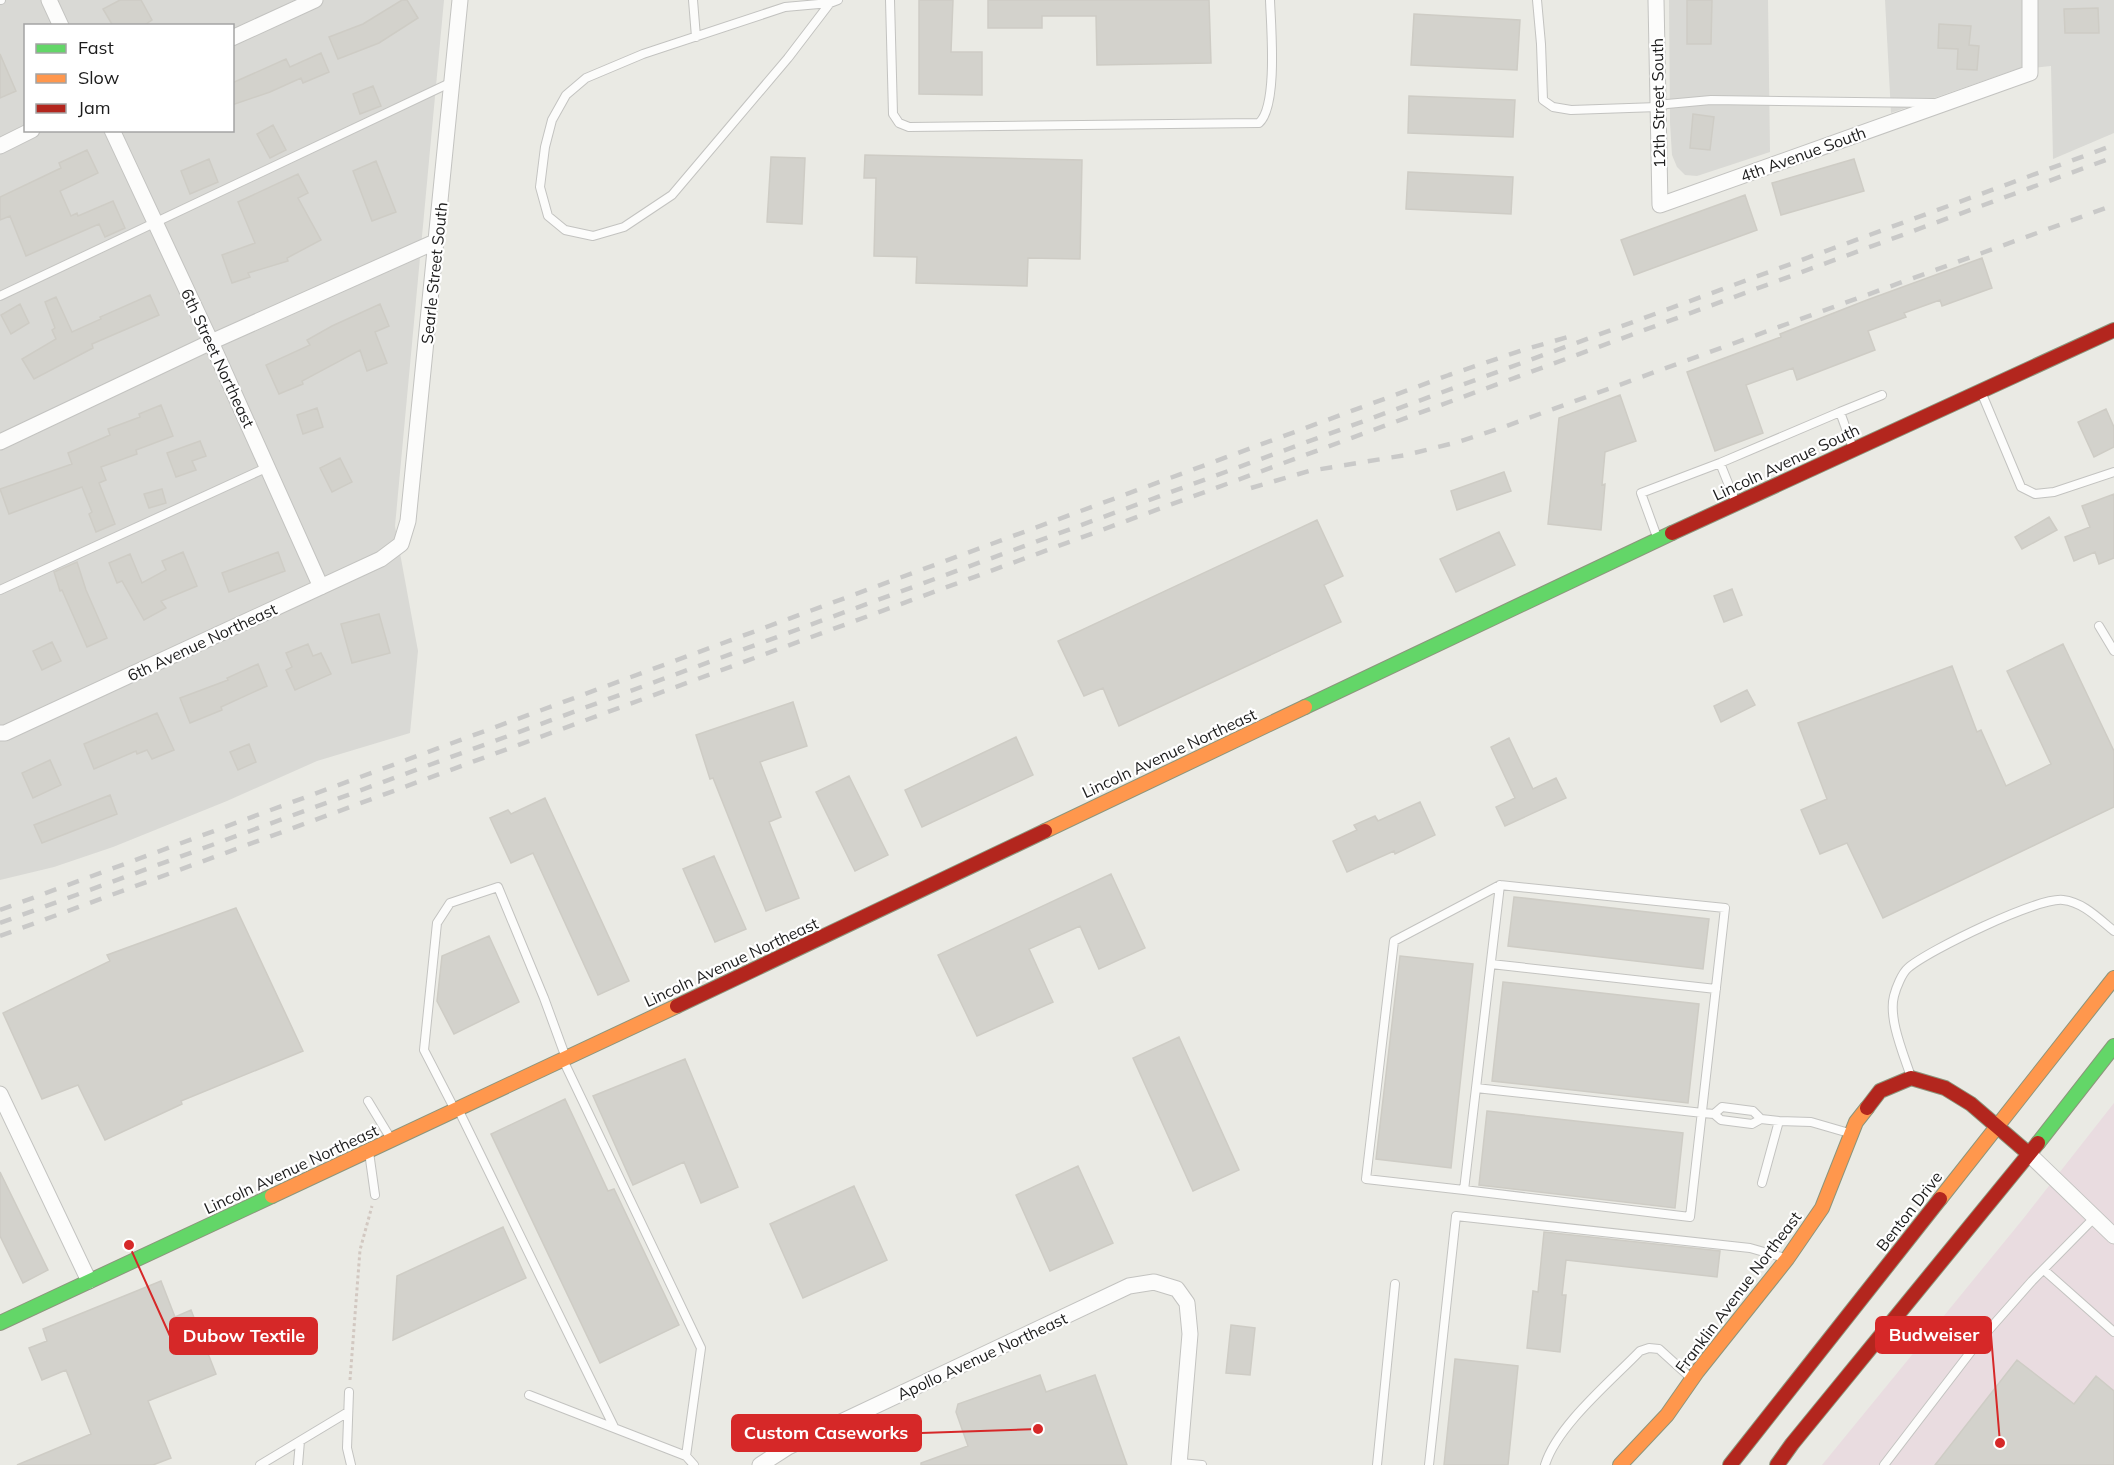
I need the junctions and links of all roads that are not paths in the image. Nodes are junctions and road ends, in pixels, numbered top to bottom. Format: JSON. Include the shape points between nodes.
{"nodes":[{"id":1,"x":49,"y":0,"type":"edge"},
{"id":2,"x":315,"y":0,"type":"edge"},
{"id":3,"x":460,"y":0,"type":"edge"},
{"id":4,"x":693,"y":0,"type":"edge"},
{"id":5,"x":890,"y":0,"type":"edge"},
{"id":6,"x":1270,"y":0,"type":"edge"},
{"id":7,"x":1537,"y":0,"type":"edge"},
{"id":8,"x":1656,"y":0,"type":"edge"},
{"id":9,"x":2030,"y":0,"type":"edge"},
{"id":10,"x":834,"y":2,"type":"edge"},
{"id":11,"x":60,"y":24,"type":"edge"},
{"id":12,"x":234,"y":37,"type":"edge"},
{"id":13,"x":696,"y":37,"type":"junction"},
{"id":14,"x":453,"y":82,"type":"junction"},
{"id":15,"x":1946,"y":103,"type":"junction"},
{"id":16,"x":1658,"y":107,"type":"junction"},
{"id":17,"x":28,"y":132,"type":"edge"},
{"id":18,"x":113,"y":132,"type":"edge"},
{"id":19,"x":0,"y":146,"type":"edge"},
{"id":20,"x":1660,"y":205,"type":"joint"},
{"id":21,"x":155,"y":223,"type":"junction"},
{"id":22,"x":437,"y":241,"type":"junction"},
{"id":23,"x":0,"y":296,"type":"edge"},
{"id":24,"x":2114,"y":330,"type":"edge"},
{"id":25,"x":211,"y":342,"type":"junction"},
{"id":26,"x":1980,"y":391,"type":"junction"},
{"id":27,"x":1882,"y":395,"type":"dead end"},
{"id":28,"x":1840,"y":412,"type":"junction"},
{"id":29,"x":0,"y":442,"type":"edge"},
{"id":30,"x":1853,"y":449,"type":"junction"},
{"id":31,"x":1720,"y":463,"type":"junction"},
{"id":32,"x":267,"y":467,"type":"junction"},
{"id":33,"x":2114,"y":472,"type":"edge"},
{"id":34,"x":1736,"y":503,"type":"junction"},
{"id":35,"x":1658,"y":539,"type":"junction"},
{"id":36,"x":401,"y":544,"type":"joint"},
{"id":37,"x":321,"y":587,"type":"junction"},
{"id":38,"x":0,"y":590,"type":"edge"},
{"id":39,"x":2099,"y":626,"type":"dead end"},
{"id":40,"x":1473,"y":627,"type":"joint"},
{"id":41,"x":2114,"y":651,"type":"edge"},
{"id":42,"x":0,"y":734,"type":"edge"},
{"id":43,"x":1500,"y":885,"type":"junction"},
{"id":44,"x":2114,"y":931,"type":"edge"},
{"id":45,"x":1491,"y":964,"type":"junction"},
{"id":46,"x":2114,"y":978,"type":"edge"},
{"id":47,"x":1716,"y":989,"type":"junction"},
{"id":48,"x":2114,"y":1046,"type":"edge"},
{"id":49,"x":565,"y":1060,"type":"junction"},
{"id":50,"x":1911,"y":1078,"type":"junction"},
{"id":51,"x":1476,"y":1088,"type":"junction"},
{"id":52,"x":0,"y":1094,"type":"edge"},
{"id":53,"x":368,"y":1101,"type":"dead end"},
{"id":54,"x":457,"y":1109,"type":"junction"},
{"id":55,"x":1703,"y":1113,"type":"junction"},
{"id":56,"x":1714,"y":1114,"type":"junction"},
{"id":57,"x":1761,"y":1119,"type":"junction"},
{"id":58,"x":1779,"y":1121,"type":"junction"},
{"id":59,"x":1996,"y":1127,"type":"junction"},
{"id":60,"x":1851,"y":1134,"type":"junction"},
{"id":61,"x":392,"y":1140,"type":"junction"},
{"id":62,"x":369,"y":1150,"type":"junction"},
{"id":63,"x":2029,"y":1154,"type":"junction"},
{"id":64,"x":1762,"y":1183,"type":"dead end"},
{"id":65,"x":1464,"y":1190,"type":"junction"},
{"id":66,"x":375,"y":1196,"type":"road end"},
{"id":67,"x":2095,"y":1217,"type":"junction"},
{"id":68,"x":2114,"y":1236,"type":"edge"},
{"id":69,"x":1787,"y":1259,"type":"junction"},
{"id":70,"x":2044,"y":1270,"type":"junction"},
{"id":71,"x":89,"y":1281,"type":"junction"},
{"id":72,"x":1395,"y":1284,"type":"dead end"},
{"id":73,"x":0,"y":1323,"type":"edge"},
{"id":74,"x":2114,"y":1332,"type":"edge"},
{"id":75,"x":1692,"y":1379,"type":"junction"},
{"id":76,"x":349,"y":1392,"type":"road end"},
{"id":77,"x":529,"y":1395,"type":"dead end"},
{"id":78,"x":348,"y":1412,"type":"junction"},
{"id":79,"x":614,"y":1427,"type":"junction"},
{"id":80,"x":300,"y":1441,"type":"junction"},
{"id":81,"x":686,"y":1456,"type":"junction"},
{"id":82,"x":268,"y":1463,"type":"edge"},
{"id":83,"x":1180,"y":1464,"type":"edge"},
{"id":84,"x":260,"y":1465,"type":"edge"},
{"id":85,"x":298,"y":1465,"type":"edge"},
{"id":86,"x":351,"y":1465,"type":"edge"},
{"id":87,"x":694,"y":1465,"type":"edge"},
{"id":88,"x":760,"y":1465,"type":"edge"},
{"id":89,"x":1202,"y":1465,"type":"edge"},
{"id":90,"x":1377,"y":1465,"type":"edge"},
{"id":91,"x":1430,"y":1465,"type":"edge"},
{"id":92,"x":1545,"y":1465,"type":"edge"},
{"id":93,"x":1620,"y":1465,"type":"edge"},
{"id":94,"x":1730,"y":1465,"type":"edge"},
{"id":95,"x":1777,"y":1465,"type":"edge"},
{"id":96,"x":1884,"y":1465,"type":"edge"}],
"edges":[{"from":1,"to":11,"type":"street"},
{"from":2,"to":12,"type":"street"},
{"from":3,"to":14,"type":"street","name":"Searle Street South"},
{"from":4,"to":13,"type":"lane"},
{"from":5,"to":6,"type":"lane","via":[[893,114],[909,127],[1259,123],[1265,117],[1271,93]]},
{"from":7,"to":16,"type":"lane","name":"4th Avenue South","via":[[1544,100],[1553,107],[1571,110]]},
{"from":8,"to":16,"type":"street","name":"12th Street South"},
{"from":9,"to":15,"type":"street","name":"4th Avenue South","via":[[2030,72]]},
{"from":10,"to":13,"type":"lane","via":[[784,7]]},
{"from":10,"to":13,"type":"lane","via":[[672,195],[624,228],[593,236],[565,230],[548,216],[540,186],[552,120],[566,95],[586,78]]},
{"from":14,"to":21,"type":"lane"},
{"from":14,"to":22,"type":"street","name":"Searle Street South"},
{"from":15,"to":16,"type":"lane","name":"4th Avenue South","via":[[1711,100]]},
{"from":15,"to":20,"type":"street","name":"4th Avenue South"},
{"from":16,"to":20,"type":"street","name":"12th Street South"},
{"from":17,"to":19,"type":"street"},
{"from":18,"to":21,"type":"street","name":"6th Street Northeast"},
{"from":21,"to":23,"type":"lane"},
{"from":21,"to":25,"type":"street","name":"6th Street Northeast"},
{"from":22,"to":25,"type":"street"},
{"from":22,"to":36,"type":"street","name":"Searle Street South","via":[[408,521]]},
{"from":24,"to":26,"type":"street","name":"Lincoln Avenue South"},
{"from":25,"to":29,"type":"street"},
{"from":25,"to":32,"type":"street","name":"6th Street Northeast"},
{"from":26,"to":30,"type":"street","name":"Lincoln Avenue South"},
{"from":26,"to":33,"type":"lane","via":[[2020,487],[2035,494],[2054,492]]},
{"from":27,"to":28,"type":"lane"},
{"from":28,"to":30,"type":"lane"},
{"from":28,"to":31,"type":"lane"},
{"from":30,"to":34,"type":"street","name":"Lincoln Avenue South"},
{"from":31,"to":34,"type":"lane"},
{"from":31,"to":35,"type":"lane","via":[[1641,493]]},
{"from":32,"to":37,"type":"street","name":"6th Street Northeast"},
{"from":32,"to":38,"type":"lane"},
{"from":34,"to":35,"type":"street","name":"Lincoln Avenue South"},
{"from":35,"to":40,"type":"street","name":"Lincoln Avenue South"},
{"from":36,"to":37,"type":"street","name":"6th Avenue Northeast","via":[[381,559]]},
{"from":37,"to":42,"type":"street","name":"6th Avenue Northeast"},
{"from":39,"to":41,"type":"lane"},
{"from":40,"to":49,"type":"street","name":"Lincoln Avenue Northeast"},
{"from":43,"to":45,"type":"lane"},
{"from":43,"to":47,"type":"lane","via":[[1725,908]]},
{"from":43,"to":65,"type":"lane","via":[[1394,941],[1392,953],[1366,1179]]},
{"from":44,"to":50,"type":"lane","via":[[2086,908],[2063,900],[2040,903],[1935,949],[1906,969],[1893,998],[1895,1029]]},
{"from":45,"to":47,"type":"lane"},
{"from":45,"to":51,"type":"lane"},
{"from":46,"to":59,"type":"street","name":"Benton Drive"},
{"from":47,"to":55,"type":"lane"},
{"from":48,"to":63,"type":"street"},
{"from":49,"to":54,"type":"street","name":"Lincoln Avenue Northeast"},
{"from":49,"to":54,"type":"lane","via":[[498,887],[450,903],[437,923],[424,1050]]},
{"from":49,"to":81,"type":"lane","via":[[701,1348]]},
{"from":50,"to":59,"type":"street","via":[[1945,1088],[1971,1104]]},
{"from":50,"to":60,"type":"street","name":"Franklin Avenue Northeast","via":[[1880,1091]]},
{"from":51,"to":55,"type":"lane"},
{"from":51,"to":65,"type":"lane"},
{"from":52,"to":71,"type":"street"},
{"from":53,"to":61,"type":"lane"},
{"from":54,"to":61,"type":"street","name":"Lincoln Avenue Northeast"},
{"from":54,"to":79,"type":"lane"},
{"from":55,"to":56,"type":"lane"},
{"from":55,"to":65,"type":"lane","via":[[1690,1217]]},
{"from":56,"to":57,"type":"lane","via":[[1721,1120],[1752,1124]]},
{"from":56,"to":57,"type":"lane","via":[[1722,1107],[1753,1111]]},
{"from":57,"to":58,"type":"lane"},
{"from":58,"to":60,"type":"lane","via":[[1811,1122]]},
{"from":58,"to":64,"type":"lane"},
{"from":59,"to":63,"type":"street"},
{"from":59,"to":94,"type":"street","name":"Benton Drive"},
{"from":60,"to":69,"type":"street","name":"Franklin Avenue Northeast","via":[[1822,1208]]},
{"from":61,"to":62,"type":"street","name":"Lincoln Avenue Northeast"},
{"from":62,"to":66,"type":"lane"},
{"from":62,"to":71,"type":"street","name":"Lincoln Avenue Northeast"},
{"from":63,"to":67,"type":"street"},
{"from":63,"to":95,"type":"street"},
{"from":67,"to":68,"type":"street"},
{"from":67,"to":70,"type":"lane"},
{"from":69,"to":75,"type":"street","name":"Franklin Avenue Northeast"},
{"from":69,"to":91,"type":"lane","via":[[1750,1248],[1456,1216]]},
{"from":70,"to":74,"type":"lane"},
{"from":70,"to":96,"type":"lane","via":[[1979,1341]]},
{"from":71,"to":73,"type":"street","name":"Lincoln Avenue Northeast"},
{"from":72,"to":90,"type":"lane"},
{"from":75,"to":92,"type":"lane","via":[[1659,1349],[1640,1351],[1562,1431]]},
{"from":75,"to":93,"type":"street","name":"Franklin Avenue Northeast","via":[[1667,1415]]},
{"from":76,"to":78,"type":"lane"},
{"from":77,"to":79,"type":"lane"},
{"from":78,"to":80,"type":"lane"},
{"from":78,"to":86,"type":"lane","via":[[346,1449]]},
{"from":79,"to":81,"type":"lane"},
{"from":80,"to":82,"type":"lane"},
{"from":80,"to":85,"type":"lane"},
{"from":81,"to":87,"type":"lane"},
{"from":82,"to":84,"type":"lane"},
{"from":83,"to":88,"type":"street","name":"Apollo Avenue Northeast","via":[[1190,1334],[1187,1303],[1177,1288],[1154,1282],[1129,1286],[788,1447]]},
{"from":83,"to":89,"type":"lane"}]}
